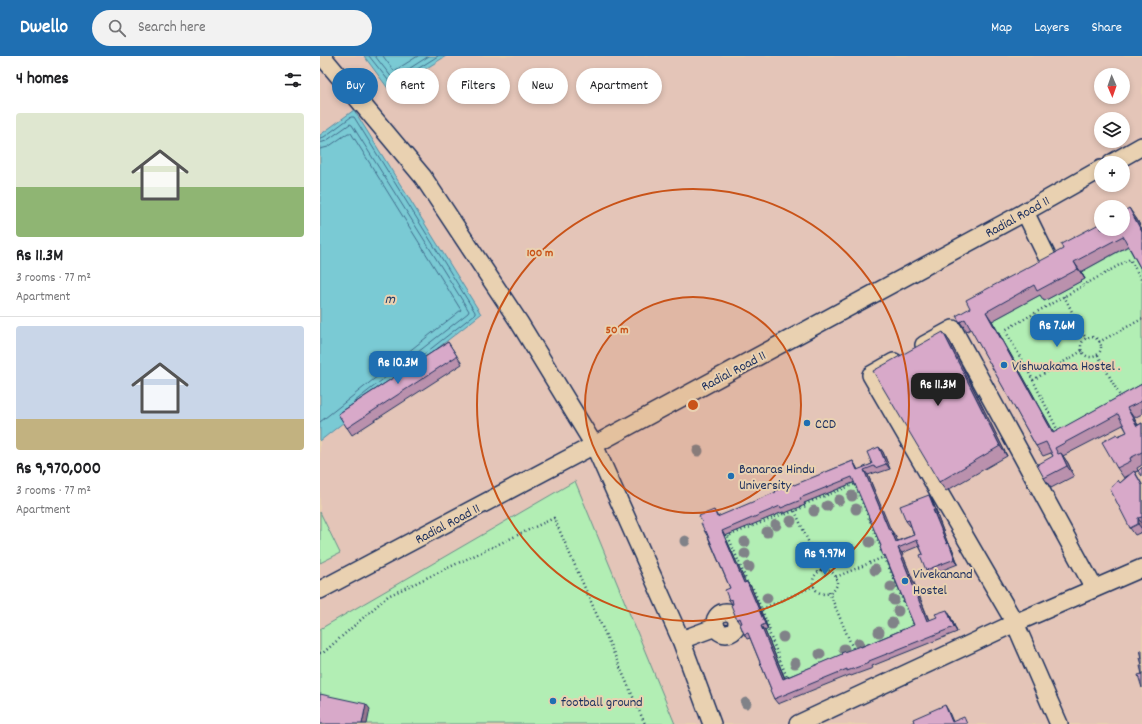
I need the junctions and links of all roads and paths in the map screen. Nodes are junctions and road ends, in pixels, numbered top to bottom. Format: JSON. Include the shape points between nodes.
{"nodes":[{"id":1,"x":322,"y":56,"type":"edge"},
{"id":2,"x":1142,"y":146,"type":"edge"},
{"id":3,"x":1124,"y":156,"type":"edge"},
{"id":4,"x":1094,"y":173,"type":"edge"},
{"id":5,"x":1025,"y":212,"type":"junction"},
{"id":6,"x":1050,"y":262,"type":"edge"},
{"id":7,"x":1142,"y":281,"type":"edge"},
{"id":8,"x":1064,"y":296,"type":"junction"},
{"id":9,"x":1142,"y":319,"type":"edge"},
{"id":10,"x":1086,"y":339,"type":"junction"},
{"id":11,"x":1099,"y":342,"type":"junction"},
{"id":12,"x":1082,"y":351,"type":"junction"},
{"id":13,"x":1098,"y":355,"type":"junction"},
{"id":14,"x":1033,"y":380,"type":"junction"},
{"id":15,"x":1124,"y":403,"type":"edge"},
{"id":16,"x":1061,"y":436,"type":"edge"},
{"id":17,"x":594,"y":445,"type":"junction"},
{"id":18,"x":795,"y":511,"type":"junction"},
{"id":19,"x":884,"y":557,"type":"junction"},
{"id":20,"x":1142,"y":568,"type":"edge"},
{"id":21,"x":821,"y":570,"type":"junction"},
{"id":22,"x":836,"y":577,"type":"junction"},
{"id":23,"x":814,"y":586,"type":"junction"},
{"id":24,"x":1094,"y":588,"type":"junction"},
{"id":25,"x":320,"y":590,"type":"edge"},
{"id":26,"x":829,"y":592,"type":"junction"},
{"id":27,"x":762,"y":610,"type":"junction"},
{"id":28,"x":1015,"y":623,"type":"junction"},
{"id":29,"x":716,"y":627,"type":"dead end"},
{"id":30,"x":681,"y":640,"type":"junction"},
{"id":31,"x":854,"y":651,"type":"junction"},
{"id":32,"x":320,"y":653,"type":"edge"},
{"id":33,"x":645,"y":724,"type":"edge"},
{"id":34,"x":712,"y":724,"type":"edge"},
{"id":35,"x":798,"y":724,"type":"edge"},
{"id":36,"x":1059,"y":724,"type":"edge"}],
"edges":[{"from":1,"to":17,"type":"lane","via":[[423,177],[519,322]]},
{"from":2,"to":3,"type":"lane"},
{"from":4,"to":5,"type":"lane","name":"Radial Road 11"},
{"from":5,"to":6,"type":"lane"},
{"from":5,"to":17,"type":"lane","name":"Radial Road 11"},
{"from":7,"to":8,"type":"path","via":[[1130,259]]},
{"from":8,"to":10,"type":"path"},
{"from":8,"to":14,"type":"path","via":[[1005,330]]},
{"from":9,"to":11,"type":"path"},
{"from":10,"to":11,"type":"path","via":[[1096,339]]},
{"from":10,"to":12,"type":"path"},
{"from":11,"to":13,"type":"path","via":[[1101,349]]},
{"from":12,"to":13,"type":"path","via":[[1091,357]]},
{"from":12,"to":14,"type":"path"},
{"from":13,"to":15,"type":"path"},
{"from":14,"to":16,"type":"path"},
{"from":17,"to":25,"type":"lane","name":"Radial Road 11"},
{"from":17,"to":30,"type":"lane"},
{"from":18,"to":19,"type":"path","via":[[806,506],[805,504],[855,484]]},
{"from":18,"to":21,"type":"path"},
{"from":18,"to":27,"type":"path","via":[[728,536],[749,587],[752,586]]},
{"from":19,"to":22,"type":"path"},
{"from":19,"to":31,"type":"path","via":[[915,628]]},
{"from":20,"to":24,"type":"lane"},
{"from":21,"to":22,"type":"path","via":[[828,570]]},
{"from":21,"to":23,"type":"path","via":[[813,579]]},
{"from":22,"to":26,"type":"path","via":[[836,586]]},
{"from":23,"to":26,"type":"path","via":[[820,592]]},
{"from":23,"to":27,"type":"path"},
{"from":24,"to":28,"type":"lane"},
{"from":24,"to":28,"type":"lane","via":[[953,329],[871,375]]},
{"from":26,"to":31,"type":"path"},
{"from":27,"to":31,"type":"path","via":[[788,680]]},
{"from":28,"to":35,"type":"lane"},
{"from":28,"to":36,"type":"lane"},
{"from":29,"to":30,"type":"lane"},
{"from":30,"to":34,"type":"lane"},
{"from":32,"to":33,"type":"path","via":[[388,596],[554,518]]}]}
